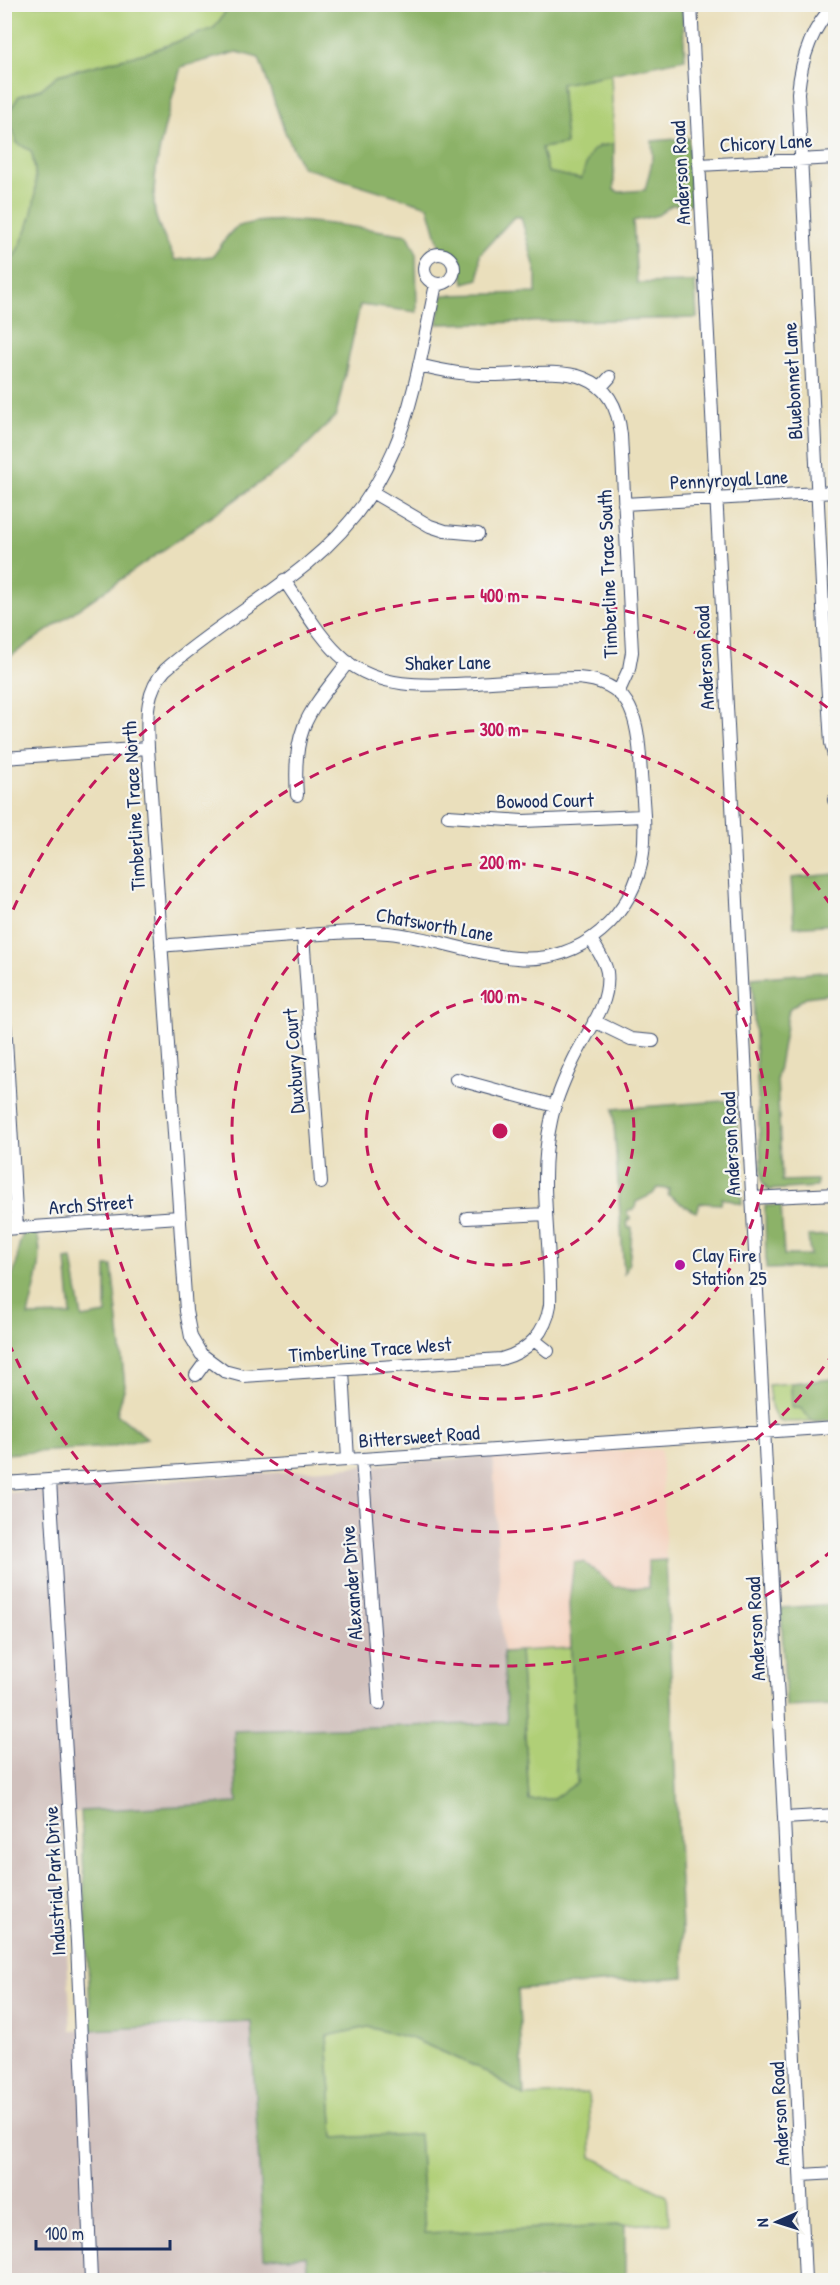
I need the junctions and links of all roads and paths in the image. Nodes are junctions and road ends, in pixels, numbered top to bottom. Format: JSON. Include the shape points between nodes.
{"nodes":[{"id":1,"x":691,"y":4,"type":"edge"},
{"id":2,"x":835,"y":4,"type":"edge"},
{"id":3,"x":836,"y":158,"type":"edge"},
{"id":4,"x":801,"y":160,"type":"junction"},
{"id":5,"x":699,"y":165,"type":"junction"},
{"id":6,"x":436,"y":284,"type":"dead end"},
{"id":7,"x":419,"y":365,"type":"junction"},
{"id":8,"x":610,"y":377,"type":"dead end"},
{"id":9,"x":596,"y":385,"type":"junction"},
{"id":10,"x":372,"y":492,"type":"junction"},
{"id":11,"x":836,"y":492,"type":"edge"},
{"id":12,"x":818,"y":493,"type":"junction"},
{"id":13,"x":715,"y":499,"type":"junction"},
{"id":14,"x":624,"y":504,"type":"junction"},
{"id":15,"x":478,"y":534,"type":"dead end"},
{"id":16,"x":284,"y":580,"type":"junction"},
{"id":17,"x":830,"y":646,"type":"edge"},
{"id":18,"x":348,"y":662,"type":"junction"},
{"id":19,"x":618,"y":693,"type":"junction"},
{"id":20,"x":148,"y":748,"type":"junction"},
{"id":21,"x":4,"y":758,"type":"edge"},
{"id":22,"x":836,"y":765,"type":"edge"},
{"id":23,"x":297,"y":795,"type":"dead end"},
{"id":24,"x":448,"y":816,"type":"dead end"},
{"id":25,"x":643,"y":816,"type":"junction"},
{"id":26,"x":303,"y":935,"type":"junction"},
{"id":27,"x":591,"y":939,"type":"junction"},
{"id":28,"x":161,"y":946,"type":"junction"},
{"id":29,"x":4,"y":1005,"type":"edge"},
{"id":30,"x":594,"y":1021,"type":"junction"},
{"id":31,"x":653,"y":1041,"type":"dead end"},
{"id":32,"x":456,"y":1079,"type":"dead end"},
{"id":33,"x":555,"y":1106,"type":"junction"},
{"id":34,"x":321,"y":1183,"type":"dead end"},
{"id":35,"x":836,"y":1194,"type":"edge"},
{"id":36,"x":752,"y":1198,"type":"junction"},
{"id":37,"x":546,"y":1214,"type":"junction"},
{"id":38,"x":179,"y":1217,"type":"junction"},
{"id":39,"x":467,"y":1218,"type":"dead end"},
{"id":40,"x":11,"y":1228,"type":"edge"},
{"id":41,"x":534,"y":1340,"type":"junction"},
{"id":42,"x":548,"y":1351,"type":"dead end"},
{"id":43,"x":207,"y":1360,"type":"junction"},
{"id":44,"x":343,"y":1370,"type":"junction"},
{"id":45,"x":196,"y":1375,"type":"dead end"},
{"id":46,"x":836,"y":1427,"type":"edge"},
{"id":47,"x":764,"y":1432,"type":"junction"},
{"id":48,"x":362,"y":1459,"type":"junction"},
{"id":49,"x":348,"y":1460,"type":"junction"},
{"id":50,"x":50,"y":1480,"type":"junction"},
{"id":51,"x":4,"y":1483,"type":"edge"},
{"id":52,"x":379,"y":1704,"type":"dead end"},
{"id":53,"x":836,"y":1815,"type":"edge"},
{"id":54,"x":784,"y":1818,"type":"junction"},
{"id":55,"x":836,"y":2173,"type":"edge"},
{"id":56,"x":802,"y":2175,"type":"junction"},
{"id":57,"x":91,"y":2280,"type":"edge"},
{"id":58,"x":805,"y":2280,"type":"edge"}],
"edges":[{"from":1,"to":5,"type":"street","name":"Anderson Road"},
{"from":2,"to":4,"type":"street","name":"Bluebonnet Lane","via":[[810,40],[801,67]]},
{"from":3,"to":4,"type":"street","name":"Chicory Lane"},
{"from":4,"to":5,"type":"street","name":"Chicory Lane"},
{"from":4,"to":12,"type":"street","name":"Bluebonnet Lane"},
{"from":5,"to":13,"type":"street","name":"Anderson Road"},
{"from":6,"to":7,"type":"street","name":"Timberline Trace North"},
{"from":7,"to":9,"type":"street","via":[[477,375],[561,372],[584,377]]},
{"from":7,"to":10,"type":"street","name":"Timberline Trace North","via":[[400,437]]},
{"from":8,"to":9,"type":"street"},
{"from":9,"to":14,"type":"street","name":"Timberline Trace South","via":[[611,400],[620,424]]},
{"from":10,"to":15,"type":"street","via":[[430,526]]},
{"from":10,"to":16,"type":"street","name":"Timberline Trace North","via":[[336,537]]},
{"from":11,"to":12,"type":"street","name":"Pennyroyal Lane"},
{"from":12,"to":13,"type":"street","name":"Pennyroyal Lane"},
{"from":12,"to":17,"type":"street","name":"Bluebonnet Lane"},
{"from":13,"to":14,"type":"street","name":"Pennyroyal Lane"},
{"from":13,"to":36,"type":"street","name":"Anderson Road"},
{"from":14,"to":19,"type":"street","name":"Timberline Trace South","via":[[632,652]]},
{"from":16,"to":18,"type":"street","name":"Shaker Lane","via":[[322,634]]},
{"from":16,"to":20,"type":"street","name":"Timberline Trace North","via":[[161,675],[151,690],[147,708]]},
{"from":17,"to":22,"type":"street","name":"Bluebonnet Lane","via":[[831,743]]},
{"from":18,"to":19,"type":"street","name":"Shaker Lane","via":[[376,677],[400,683],[578,678],[596,681]]},
{"from":18,"to":23,"type":"street","via":[[302,729],[296,758]]},
{"from":19,"to":25,"type":"street","via":[[636,722]]},
{"from":20,"to":21,"type":"street"},
{"from":20,"to":28,"type":"street","name":"Timberline Trace North"},
{"from":24,"to":25,"type":"street","name":"Bowood Court","via":[[523,821]]},
{"from":25,"to":27,"type":"street","via":[[642,860],[632,892],[619,914]]},
{"from":26,"to":27,"type":"street","name":"Chatsworth Lane","via":[[386,933],[527,959],[555,955]]},
{"from":26,"to":28,"type":"street","name":"Chatsworth Lane"},
{"from":26,"to":34,"type":"street","name":"Duxbury Court"},
{"from":27,"to":30,"type":"street","via":[[603,960],[607,980],[604,1001]]},
{"from":28,"to":38,"type":"street","name":"Timberline Trace North"},
{"from":29,"to":40,"type":"street"},
{"from":30,"to":31,"type":"street","via":[[631,1039]]},
{"from":30,"to":33,"type":"street","via":[[573,1059]]},
{"from":32,"to":33,"type":"street"},
{"from":33,"to":37,"type":"street","via":[[546,1149]]},
{"from":35,"to":36,"type":"street"},
{"from":36,"to":47,"type":"street","name":"Anderson Road"},
{"from":37,"to":39,"type":"street"},
{"from":37,"to":41,"type":"street","via":[[550,1305]]},
{"from":38,"to":40,"type":"street","name":"Arch Street"},
{"from":38,"to":43,"type":"street","name":"Timberline Trace North","via":[[188,1327]]},
{"from":41,"to":42,"type":"street"},
{"from":41,"to":44,"type":"street","name":"Timberline Trace West","via":[[501,1359]]},
{"from":43,"to":44,"type":"street","name":"Timberline Trace West","via":[[224,1371],[243,1376]]},
{"from":43,"to":45,"type":"street"},
{"from":44,"to":49,"type":"street"},
{"from":46,"to":47,"type":"street","name":"Bittersweet Road"},
{"from":47,"to":48,"type":"street","name":"Bittersweet Road"},
{"from":47,"to":54,"type":"street","name":"Anderson Road"},
{"from":48,"to":49,"type":"street","name":"Bittersweet Road"},
{"from":48,"to":52,"type":"street","name":"Alexander Drive"},
{"from":49,"to":50,"type":"street","name":"Bittersweet Road"},
{"from":50,"to":51,"type":"street","name":"Bittersweet Road"},
{"from":50,"to":57,"type":"street","name":"Industrial Park Drive","via":[[77,1942]]},
{"from":53,"to":54,"type":"street"},
{"from":54,"to":56,"type":"street","name":"Anderson Road"},
{"from":55,"to":56,"type":"street"},
{"from":56,"to":58,"type":"street","name":"Anderson Road"}]}
